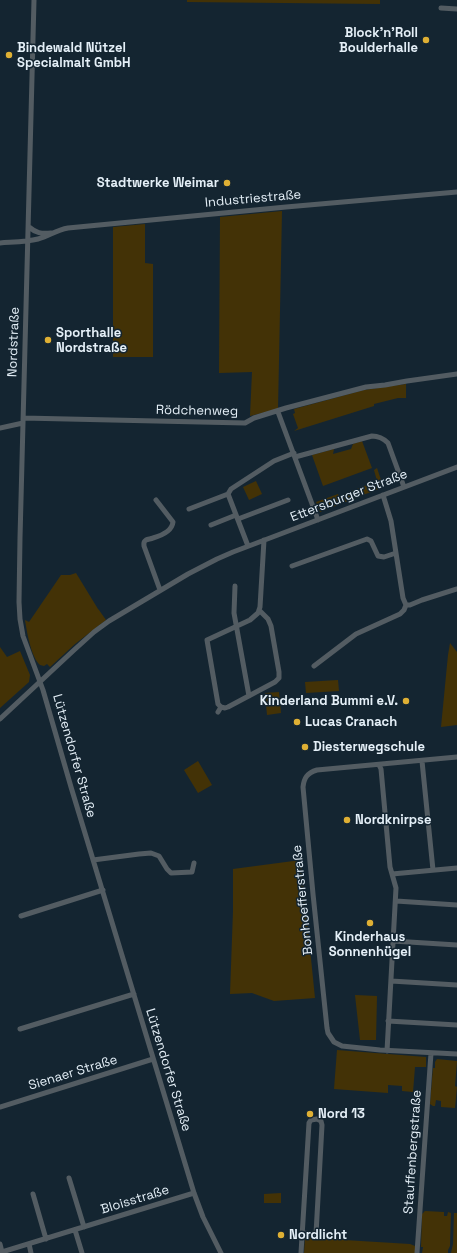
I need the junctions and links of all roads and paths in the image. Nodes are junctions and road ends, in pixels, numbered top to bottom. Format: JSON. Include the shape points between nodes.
{"nodes":[{"id":1,"x":34,"y":0,"type":"edge"},
{"id":2,"x":441,"y":8,"type":"dead end"},
{"id":3,"x":457,"y":9,"type":"edge"},
{"id":4,"x":457,"y":192,"type":"edge"},
{"id":5,"x":29,"y":227,"type":"junction"},
{"id":6,"x":52,"y":233,"type":"junction"},
{"id":7,"x":28,"y":241,"type":"junction"},
{"id":8,"x":0,"y":243,"type":"edge"},
{"id":9,"x":457,"y":374,"type":"edge"},
{"id":10,"x":278,"y":412,"type":"junction"},
{"id":11,"x":23,"y":421,"type":"junction"},
{"id":12,"x":0,"y":428,"type":"edge"},
{"id":13,"x":294,"y":455,"type":"junction"},
{"id":14,"x":457,"y":467,"type":"edge"},
{"id":15,"x":404,"y":487,"type":"junction"},
{"id":16,"x":228,"y":494,"type":"junction"},
{"id":17,"x":383,"y":495,"type":"junction"},
{"id":18,"x":156,"y":500,"type":"dead end"},
{"id":19,"x":288,"y":500,"type":"dead end"},
{"id":20,"x":189,"y":509,"type":"dead end"},
{"id":21,"x":237,"y":517,"type":"junction"},
{"id":22,"x":318,"y":520,"type":"junction"},
{"id":23,"x":211,"y":525,"type":"dead end"},
{"id":24,"x":264,"y":540,"type":"junction"},
{"id":25,"x":248,"y":546,"type":"junction"},
{"id":26,"x":396,"y":553,"type":"junction"},
{"id":27,"x":292,"y":566,"type":"dead end"},
{"id":28,"x":235,"y":586,"type":"dead end"},
{"id":29,"x":457,"y":589,"type":"edge"},
{"id":30,"x":160,"y":590,"type":"junction"},
{"id":31,"x":406,"y":605,"type":"junction"},
{"id":32,"x":259,"y":610,"type":"junction"},
{"id":33,"x":236,"y":626,"type":"junction"},
{"id":34,"x":314,"y":666,"type":"dead end"},
{"id":35,"x":40,"y":681,"type":"junction"},
{"id":36,"x":250,"y":696,"type":"junction"},
{"id":37,"x":0,"y":719,"type":"edge"},
{"id":38,"x":457,"y":757,"type":"edge"},
{"id":39,"x":422,"y":761,"type":"junction"},
{"id":40,"x":379,"y":765,"type":"junction"},
{"id":41,"x":94,"y":860,"type":"junction"},
{"id":42,"x":194,"y":863,"type":"dead end"},
{"id":43,"x":457,"y":868,"type":"edge"},
{"id":44,"x":433,"y":870,"type":"junction"},
{"id":45,"x":392,"y":874,"type":"junction"},
{"id":46,"x":103,"y":890,"type":"junction"},
{"id":47,"x":396,"y":901,"type":"junction"},
{"id":48,"x":457,"y":905,"type":"edge"},
{"id":49,"x":21,"y":916,"type":"dead end"},
{"id":50,"x":393,"y":941,"type":"junction"},
{"id":51,"x":457,"y":945,"type":"edge"},
{"id":52,"x":391,"y":981,"type":"junction"},
{"id":53,"x":457,"y":985,"type":"edge"},
{"id":54,"x":134,"y":994,"type":"junction"},
{"id":55,"x":388,"y":1021,"type":"junction"},
{"id":56,"x":457,"y":1025,"type":"edge"},
{"id":57,"x":20,"y":1029,"type":"dead end"},
{"id":58,"x":387,"y":1051,"type":"junction"},
{"id":59,"x":431,"y":1053,"type":"junction"},
{"id":60,"x":457,"y":1054,"type":"edge"},
{"id":61,"x":153,"y":1059,"type":"junction"},
{"id":62,"x":0,"y":1107,"type":"edge"},
{"id":63,"x":69,"y":1178,"type":"dead end"},
{"id":64,"x":194,"y":1193,"type":"junction"},
{"id":65,"x":33,"y":1194,"type":"dead end"},
{"id":66,"x":84,"y":1227,"type":"junction"},
{"id":67,"x":75,"y":1230,"type":"junction"},
{"id":68,"x":302,"y":1233,"type":"junction"},
{"id":69,"x":46,"y":1238,"type":"junction"},
{"id":70,"x":0,"y":1244,"type":"edge"},
{"id":71,"x":29,"y":1244,"type":"junction"},
{"id":72,"x":31,"y":1253,"type":"edge"},
{"id":73,"x":82,"y":1253,"type":"edge"},
{"id":74,"x":221,"y":1253,"type":"edge"},
{"id":75,"x":301,"y":1253,"type":"edge"},
{"id":76,"x":417,"y":1253,"type":"edge"}],
"edges":[{"from":1,"to":5,"type":"street","name":"Nordstraße"},
{"from":2,"to":3,"type":"street"},
{"from":4,"to":6,"type":"street","name":"Industriestraße","via":[[68,228]]},
{"from":5,"to":6,"type":"street","name":"Industriestraße","via":[[41,234]]},
{"from":5,"to":7,"type":"street","name":"Nordstraße"},
{"from":6,"to":7,"type":"street","name":"Industriestraße"},
{"from":7,"to":8,"type":"street","name":"Industriestraße"},
{"from":7,"to":11,"type":"street","name":"Nordstraße"},
{"from":9,"to":10,"type":"street","name":"Rödchenweg","via":[[366,387]]},
{"from":10,"to":11,"type":"street","name":"Rödchenweg","via":[[245,423]]},
{"from":10,"to":13,"type":"street"},
{"from":11,"to":12,"type":"street","name":"Rödchenweg"},
{"from":11,"to":35,"type":"street","name":"Nordstraße","via":[[20,619],[25,642]]},
{"from":13,"to":15,"type":"street","via":[[372,436],[380,437],[388,443]]},
{"from":13,"to":16,"type":"street","via":[[274,461],[231,488]]},
{"from":13,"to":22,"type":"street"},
{"from":14,"to":15,"type":"street","name":"Ettersburger Straße"},
{"from":15,"to":17,"type":"street","name":"Ettersburger Straße"},
{"from":16,"to":20,"type":"street"},
{"from":16,"to":21,"type":"street"},
{"from":17,"to":22,"type":"street","name":"Ettersburger Straße"},
{"from":17,"to":26,"type":"street","via":[[391,521]]},
{"from":18,"to":30,"type":"street","via":[[173,522],[168,531],[144,543]]},
{"from":19,"to":21,"type":"street"},
{"from":21,"to":23,"type":"street"},
{"from":21,"to":25,"type":"street"},
{"from":22,"to":24,"type":"street","name":"Ettersburger Straße"},
{"from":24,"to":25,"type":"street","name":"Ettersburger Straße"},
{"from":24,"to":32,"type":"street"},
{"from":25,"to":30,"type":"street","name":"Ettersburger Straße","via":[[211,562]]},
{"from":26,"to":27,"type":"street","via":[[378,556],[371,541],[367,539]]},
{"from":26,"to":31,"type":"street"},
{"from":28,"to":33,"type":"street"},
{"from":29,"to":31,"type":"street"},
{"from":30,"to":35,"type":"street","name":"Ettersburger Straße","via":[[94,632]]},
{"from":31,"to":34,"type":"street","via":[[403,612],[356,634]]},
{"from":32,"to":33,"type":"street","via":[[250,620]]},
{"from":32,"to":36,"type":"street","via":[[271,626],[280,675],[276,682]]},
{"from":33,"to":36,"type":"street"},
{"from":33,"to":36,"type":"street","via":[[207,640],[218,704],[220,709]]},
{"from":35,"to":37,"type":"street","name":"Ettersburger Straße"},
{"from":35,"to":41,"type":"street","name":"Lützendorfer Straße"},
{"from":38,"to":39,"type":"street","name":"Bonhoefferstraße"},
{"from":39,"to":40,"type":"street","name":"Bonhoefferstraße"},
{"from":39,"to":44,"type":"street"},
{"from":40,"to":45,"type":"street"},
{"from":40,"to":58,"type":"street","name":"Bonhoefferstraße","via":[[312,771],[304,780],[303,787],[328,1033],[334,1042],[342,1046]]},
{"from":41,"to":42,"type":"street","via":[[151,853],[159,856],[171,873],[192,872]]},
{"from":41,"to":46,"type":"street","name":"Lützendorfer Straße"},
{"from":43,"to":44,"type":"street"},
{"from":44,"to":45,"type":"street"},
{"from":45,"to":47,"type":"street"},
{"from":46,"to":49,"type":"street"},
{"from":46,"to":54,"type":"street","name":"Lützendorfer Straße"},
{"from":47,"to":48,"type":"street"},
{"from":47,"to":50,"type":"street"},
{"from":50,"to":51,"type":"street"},
{"from":50,"to":52,"type":"street"},
{"from":52,"to":53,"type":"street"},
{"from":52,"to":55,"type":"street"},
{"from":54,"to":57,"type":"street"},
{"from":54,"to":61,"type":"street","name":"Lützendorfer Straße"},
{"from":55,"to":56,"type":"street"},
{"from":55,"to":58,"type":"street"},
{"from":58,"to":59,"type":"street","name":"Bonhoefferstraße"},
{"from":59,"to":60,"type":"street","name":"Bonhoefferstraße"},
{"from":59,"to":76,"type":"street","name":"Stauffenbergstraße"},
{"from":61,"to":62,"type":"street","name":"Sienaer Straße"},
{"from":61,"to":64,"type":"street","name":"Lützendorfer Straße"},
{"from":63,"to":66,"type":"street"},
{"from":64,"to":66,"type":"street","name":"Bloisstraße"},
{"from":64,"to":74,"type":"street","name":"Lützendorfer Straße"},
{"from":65,"to":69,"type":"street"},
{"from":66,"to":67,"type":"street","name":"Bloisstraße"},
{"from":67,"to":69,"type":"street","name":"Bloisstraße"},
{"from":67,"to":73,"type":"street"},
{"from":68,"to":68,"type":"street","via":[[309,1123],[317,1119],[321,1120],[322,1125],[316,1234]]},
{"from":68,"to":75,"type":"street"},
{"from":69,"to":71,"type":"street","name":"Bloisstraße"},
{"from":70,"to":71,"type":"street","name":"Bloisstraße","via":[[2,1252]]},
{"from":71,"to":72,"type":"street"}]}
